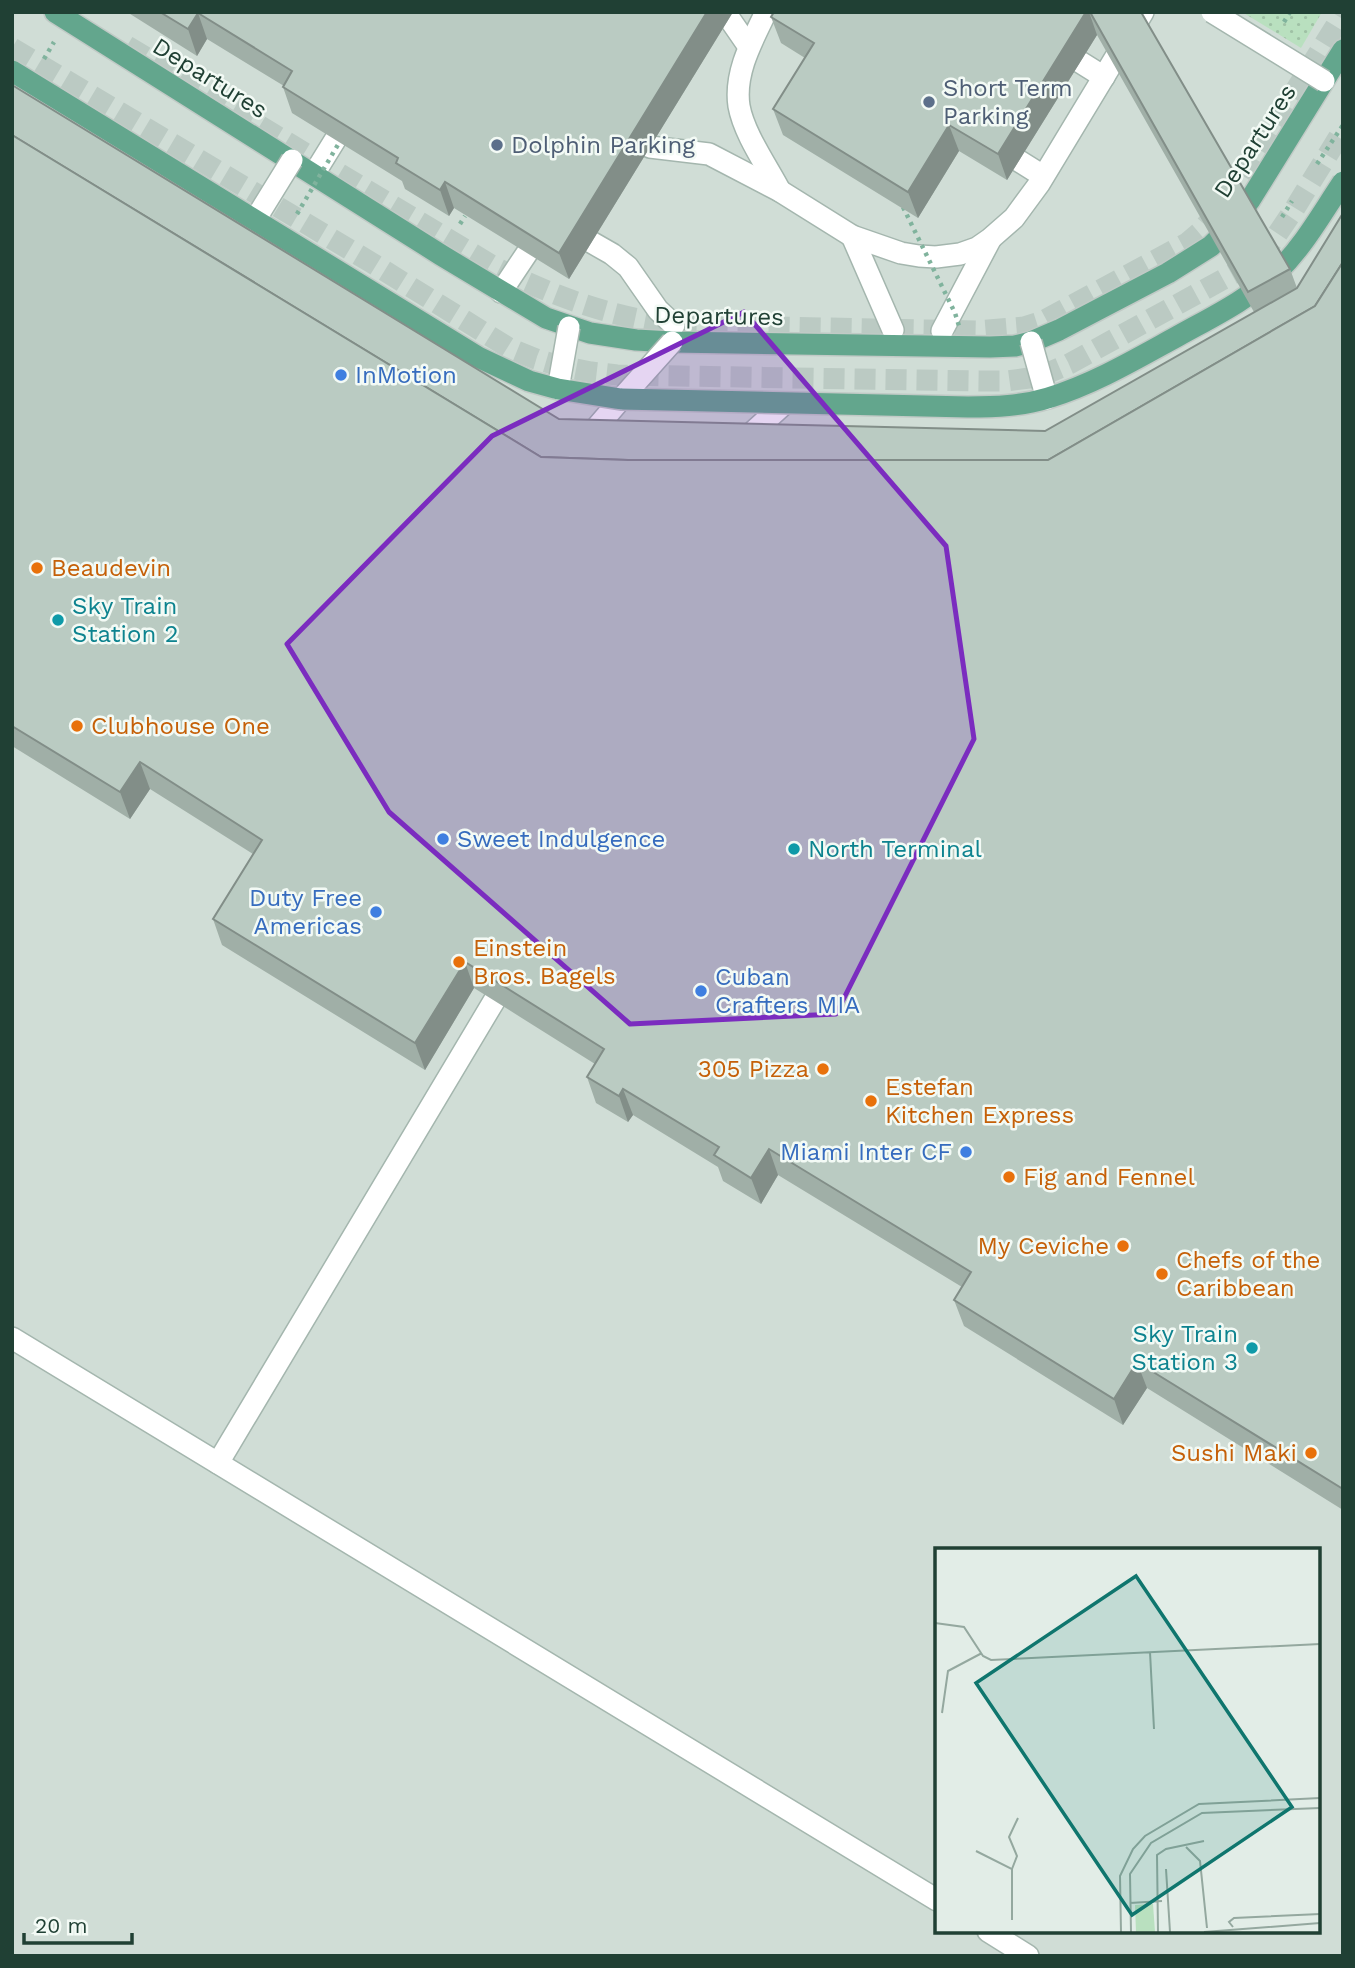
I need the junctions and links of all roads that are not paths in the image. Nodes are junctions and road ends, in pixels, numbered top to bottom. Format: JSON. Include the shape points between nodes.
{"nodes":[{"id":1,"x":55,"y":12,"type":"edge"},
{"id":2,"x":766,"y":12,"type":"edge"},
{"id":3,"x":1143,"y":12,"type":"edge"},
{"id":4,"x":1212,"y":12,"type":"edge"},
{"id":5,"x":729,"y":18,"type":"dead end"},
{"id":6,"x":748,"y":47,"type":"junction"},
{"id":7,"x":1343,"y":50,"type":"edge"},
{"id":8,"x":1080,"y":62,"type":"dead end"},
{"id":9,"x":12,"y":71,"type":"edge"},
{"id":10,"x":1104,"y":77,"type":"junction"},
{"id":11,"x":1324,"y":81,"type":"junction"},
{"id":12,"x":337,"y":141,"type":"edge"},
{"id":13,"x":650,"y":147,"type":"dead end"},
{"id":14,"x":292,"y":160,"type":"junction"},
{"id":15,"x":1019,"y":161,"type":"dead end"},
{"id":16,"x":314,"y":174,"type":"junction"},
{"id":17,"x":1043,"y":176,"type":"junction"},
{"id":18,"x":1343,"y":181,"type":"edge"},
{"id":19,"x":780,"y":191,"type":"junction"},
{"id":20,"x":255,"y":220,"type":"junction"},
{"id":21,"x":852,"y":236,"type":"junction"},
{"id":22,"x":990,"y":239,"type":"junction"},
{"id":23,"x":1219,"y":239,"type":"junction"},
{"id":24,"x":591,"y":242,"type":"dead end"},
{"id":25,"x":527,"y":253,"type":"edge"},
{"id":26,"x":1257,"y":289,"type":"junction"},
{"id":27,"x":502,"y":292,"type":"junction"},
{"id":28,"x":569,"y":327,"type":"junction"},
{"id":29,"x":950,"y":329,"type":"road end"},
{"id":30,"x":893,"y":330,"type":"dead end"},
{"id":31,"x":673,"y":333,"type":"junction"},
{"id":32,"x":1031,"y":342,"type":"junction"},
{"id":33,"x":558,"y":389,"type":"junction"},
{"id":34,"x":621,"y":399,"type":"junction"},
{"id":35,"x":1047,"y":399,"type":"junction"},
{"id":36,"x":785,"y":404,"type":"junction"},
{"id":37,"x":754,"y":431,"type":"edge"},
{"id":38,"x":566,"y":455,"type":"edge"},
{"id":39,"x":494,"y":1001,"type":"edge"},
{"id":40,"x":12,"y":1338,"type":"edge"},
{"id":41,"x":218,"y":1463,"type":"junction"},
{"id":42,"x":935,"y":1899,"type":"edge"},
{"id":43,"x":991,"y":1933,"type":"edge"},
{"id":44,"x":1028,"y":1956,"type":"edge"}],
"edges":[{"from":1,"to":14,"type":"main road","name":"Departures"},
{"from":2,"to":6,"type":"street"},
{"from":3,"to":10,"type":"street"},
{"from":4,"to":11,"type":"street","bridge":true},
{"from":5,"to":6,"type":"street"},
{"from":6,"to":19,"type":"street","via":[[739,106],[747,131]]},
{"from":7,"to":11,"type":"main road","name":"Departures"},
{"from":8,"to":10,"type":"street"},
{"from":9,"to":20,"type":"main road","bridge":true},
{"from":10,"to":17,"type":"street"},
{"from":11,"to":23,"type":"main road","name":"Departures","via":[[1250,200]]},
{"from":12,"to":16,"type":"street"},
{"from":13,"to":19,"type":"street","via":[[709,154]]},
{"from":14,"to":16,"type":"main road","name":"Departures"},
{"from":14,"to":20,"type":"street","bridge":true},
{"from":15,"to":17,"type":"street"},
{"from":16,"to":27,"type":"main road","name":"Departures"},
{"from":17,"to":22,"type":"street","via":[[1014,218]]},
{"from":18,"to":26,"type":"main road","bridge":true,"via":[[1291,257]]},
{"from":19,"to":21,"type":"street"},
{"from":20,"to":33,"type":"main road","bridge":true,"via":[[478,357]]},
{"from":21,"to":22,"type":"street","via":[[901,253],[936,257],[960,254]]},
{"from":21,"to":30,"type":"street"},
{"from":22,"to":29,"type":"street"},
{"from":23,"to":26,"type":"street"},
{"from":23,"to":32,"type":"main road","name":"Departures","via":[[1168,273]]},
{"from":24,"to":31,"type":"street","via":[[628,267]]},
{"from":25,"to":27,"type":"street"},
{"from":26,"to":35,"type":"main road","bridge":true,"via":[[1117,370]]},
{"from":27,"to":28,"type":"main road","name":"Departures"},
{"from":28,"to":31,"type":"main road","name":"Departures","via":[[612,337]]},
{"from":28,"to":33,"type":"street","bridge":true},
{"from":31,"to":32,"type":"main road","name":"Departures","via":[[961,347]]},
{"from":31,"to":34,"type":"street","bridge":true},
{"from":32,"to":35,"type":"street","bridge":true},
{"from":33,"to":34,"type":"main road","bridge":true},
{"from":34,"to":36,"type":"main road","bridge":true},
{"from":34,"to":38,"type":"street","via":[[582,444]]},
{"from":35,"to":36,"type":"main road","bridge":true,"via":[[997,407]]},
{"from":36,"to":37,"type":"street"},
{"from":39,"to":41,"type":"street"},
{"from":40,"to":41,"type":"street"},
{"from":41,"to":42,"type":"street"},
{"from":43,"to":44,"type":"street"}]}
